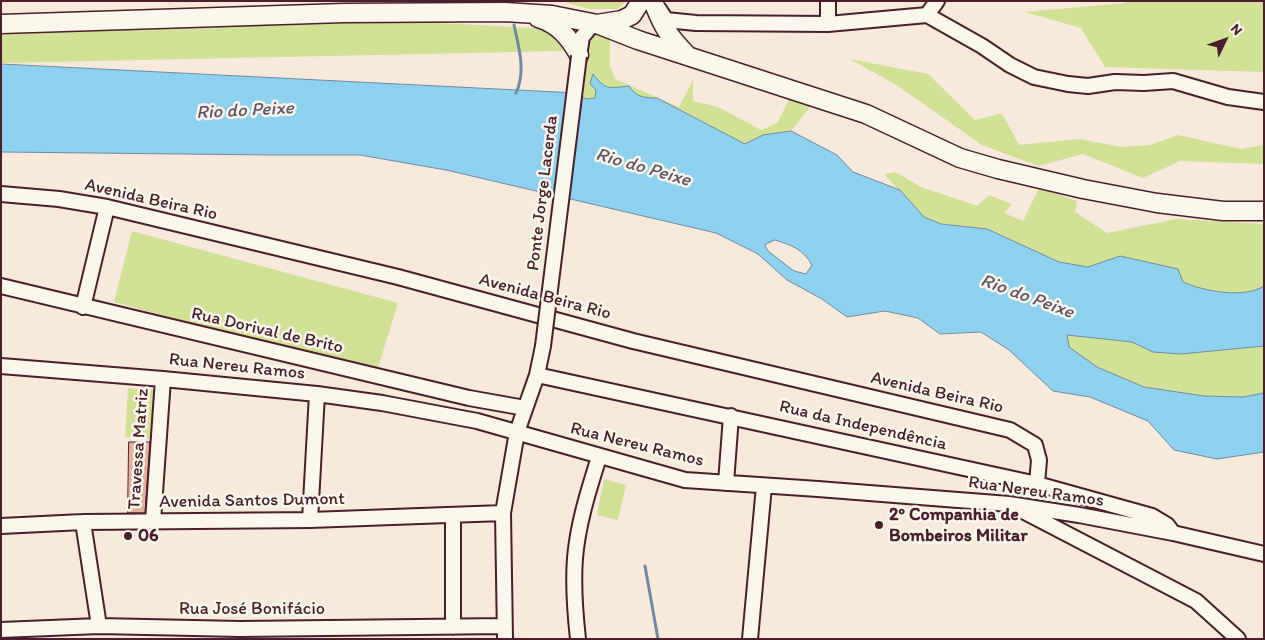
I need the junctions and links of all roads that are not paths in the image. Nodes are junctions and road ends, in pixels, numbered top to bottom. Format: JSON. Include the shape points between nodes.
{"nodes":[{"id":1,"x":535,"y":1,"type":"edge"},
{"id":2,"x":551,"y":1,"type":"edge"},
{"id":3,"x":641,"y":1,"type":"edge"},
{"id":4,"x":654,"y":1,"type":"edge"},
{"id":5,"x":828,"y":1,"type":"edge"},
{"id":6,"x":936,"y":1,"type":"edge"},
{"id":7,"x":518,"y":12,"type":"junction"},
{"id":8,"x":927,"y":14,"type":"junction"},
{"id":9,"x":567,"y":18,"type":"junction"},
{"id":10,"x":596,"y":23,"type":"junction"},
{"id":11,"x":1,"y":24,"type":"edge"},
{"id":12,"x":828,"y":24,"type":"junction"},
{"id":13,"x":579,"y":52,"type":"junction"},
{"id":14,"x":688,"y":56,"type":"junction"},
{"id":15,"x":1264,"y":102,"type":"edge"},
{"id":16,"x":1,"y":194,"type":"edge"},
{"id":17,"x":107,"y":207,"type":"junction"},
{"id":18,"x":1264,"y":211,"type":"edge"},
{"id":19,"x":1,"y":286,"type":"edge"},
{"id":20,"x":83,"y":306,"type":"junction"},
{"id":21,"x":1,"y":366,"type":"edge"},
{"id":22,"x":537,"y":375,"type":"junction"},
{"id":23,"x":163,"y":379,"type":"junction"},
{"id":24,"x":317,"y":394,"type":"junction"},
{"id":25,"x":525,"y":408,"type":"junction"},
{"id":26,"x":731,"y":416,"type":"junction"},
{"id":27,"x":517,"y":432,"type":"junction"},
{"id":28,"x":599,"y":456,"type":"junction"},
{"id":29,"x":726,"y":483,"type":"junction"},
{"id":30,"x":1037,"y":484,"type":"junction"},
{"id":31,"x":764,"y":486,"type":"junction"},
{"id":32,"x":1009,"y":504,"type":"junction"},
{"id":33,"x":503,"y":513,"type":"junction"},
{"id":34,"x":453,"y":516,"type":"junction"},
{"id":35,"x":310,"y":520,"type":"junction"},
{"id":36,"x":153,"y":521,"type":"junction"},
{"id":37,"x":83,"y":522,"type":"junction"},
{"id":38,"x":1,"y":526,"type":"edge"},
{"id":39,"x":1172,"y":533,"type":"junction"},
{"id":40,"x":1264,"y":554,"type":"edge"},
{"id":41,"x":99,"y":626,"type":"junction"},
{"id":42,"x":453,"y":627,"type":"junction"},
{"id":43,"x":1,"y":630,"type":"edge"},
{"id":44,"x":504,"y":632,"type":"edge"},
{"id":45,"x":245,"y":634,"type":"edge"},
{"id":46,"x":578,"y":639,"type":"edge"},
{"id":47,"x":750,"y":639,"type":"edge"},
{"id":48,"x":1238,"y":639,"type":"edge"}],
"edges":[{"from":1,"to":7,"type":"main road"},
{"from":2,"to":9,"type":"main road"},
{"from":3,"to":10,"type":"main road","via":[[632,15],[622,20]]},
{"from":4,"to":12,"type":"street","via":[[666,20],[676,22]]},
{"from":4,"to":14,"type":"main road","via":[[669,36]]},
{"from":5,"to":12,"type":"street"},
{"from":6,"to":8,"type":"street"},
{"from":7,"to":9,"type":"main road"},
{"from":7,"to":11,"type":"main road","via":[[344,13]]},
{"from":7,"to":13,"type":"main road","via":[[552,23],[567,35]]},
{"from":8,"to":12,"type":"street"},
{"from":8,"to":15,"type":"street","via":[[1034,77],[1088,86],[1173,81],[1228,97]]},
{"from":9,"to":10,"type":"main road"},
{"from":9,"to":13,"type":"street"},
{"from":10,"to":13,"type":"street","name":"Ponte Jorge Lacerda","via":[[582,36]]},
{"from":10,"to":14,"type":"main road"},
{"from":13,"to":22,"type":"street","name":"Ponte Jorge Lacerda","bridge":true},
{"from":14,"to":18,"type":"main road","via":[[866,114],[960,158],[998,169],[1156,203],[1222,211]]},
{"from":16,"to":17,"type":"street","name":"Avenida Beira Rio"},
{"from":17,"to":20,"type":"street"},
{"from":17,"to":30,"type":"street","name":"Avenida Beira Rio","via":[[398,277],[633,341],[1010,430],[1035,445]]},
{"from":19,"to":20,"type":"street","name":"Rua Dorival de Brito"},
{"from":20,"to":25,"type":"street","name":"Rua Dorival de Brito","via":[[469,398]]},
{"from":21,"to":23,"type":"street","name":"Rua Nereu Ramos"},
{"from":22,"to":25,"type":"street","name":"Ponte Jorge Lacerda"},
{"from":22,"to":26,"type":"street","name":"Rua da Independência"},
{"from":23,"to":24,"type":"street","name":"Rua Nereu Ramos"},
{"from":23,"to":36,"type":"street","name":"Travessa Matriz"},
{"from":24,"to":27,"type":"street","name":"Rua Nereu Ramos","via":[[477,421]]},
{"from":24,"to":35,"type":"street"},
{"from":25,"to":27,"type":"street","name":"Ponte Jorge Lacerda"},
{"from":26,"to":29,"type":"street"},
{"from":26,"to":30,"type":"street","name":"Rua da Independência"},
{"from":27,"to":28,"type":"street","name":"Rua Nereu Ramos"},
{"from":27,"to":33,"type":"street","name":"Ponte Jorge Lacerda"},
{"from":28,"to":29,"type":"street","name":"Rua Nereu Ramos","via":[[685,480]]},
{"from":28,"to":46,"type":"street","via":[[584,504],[575,557]]},
{"from":29,"to":31,"type":"street","name":"Rua Nereu Ramos"},
{"from":30,"to":39,"type":"street","name":"Rua da Independência","via":[[1152,516],[1167,525]]},
{"from":31,"to":32,"type":"street","name":"Rua Nereu Ramos"},
{"from":31,"to":47,"type":"street"},
{"from":32,"to":39,"type":"street","name":"Rua Nereu Ramos"},
{"from":32,"to":48,"type":"street","via":[[1196,601]]},
{"from":33,"to":34,"type":"street","name":"Avenida Santos Dumont"},
{"from":33,"to":44,"type":"street","name":"Ponte Jorge Lacerda"},
{"from":34,"to":35,"type":"street","name":"Avenida Santos Dumont"},
{"from":34,"to":42,"type":"street"},
{"from":35,"to":36,"type":"street","name":"Avenida Santos Dumont"},
{"from":36,"to":37,"type":"street","name":"Avenida Santos Dumont"},
{"from":37,"to":38,"type":"street","name":"Avenida Santos Dumont"},
{"from":37,"to":41,"type":"street"},
{"from":39,"to":40,"type":"street","name":"Rua Nereu Ramos"},
{"from":41,"to":43,"type":"street","name":"Rua José Bonifácio"},
{"from":41,"to":45,"type":"street","name":"Rua José Bonifácio"},
{"from":42,"to":44,"type":"street","name":"Rua José Bonifácio"},
{"from":42,"to":45,"type":"street","name":"Rua José Bonifácio"}]}
